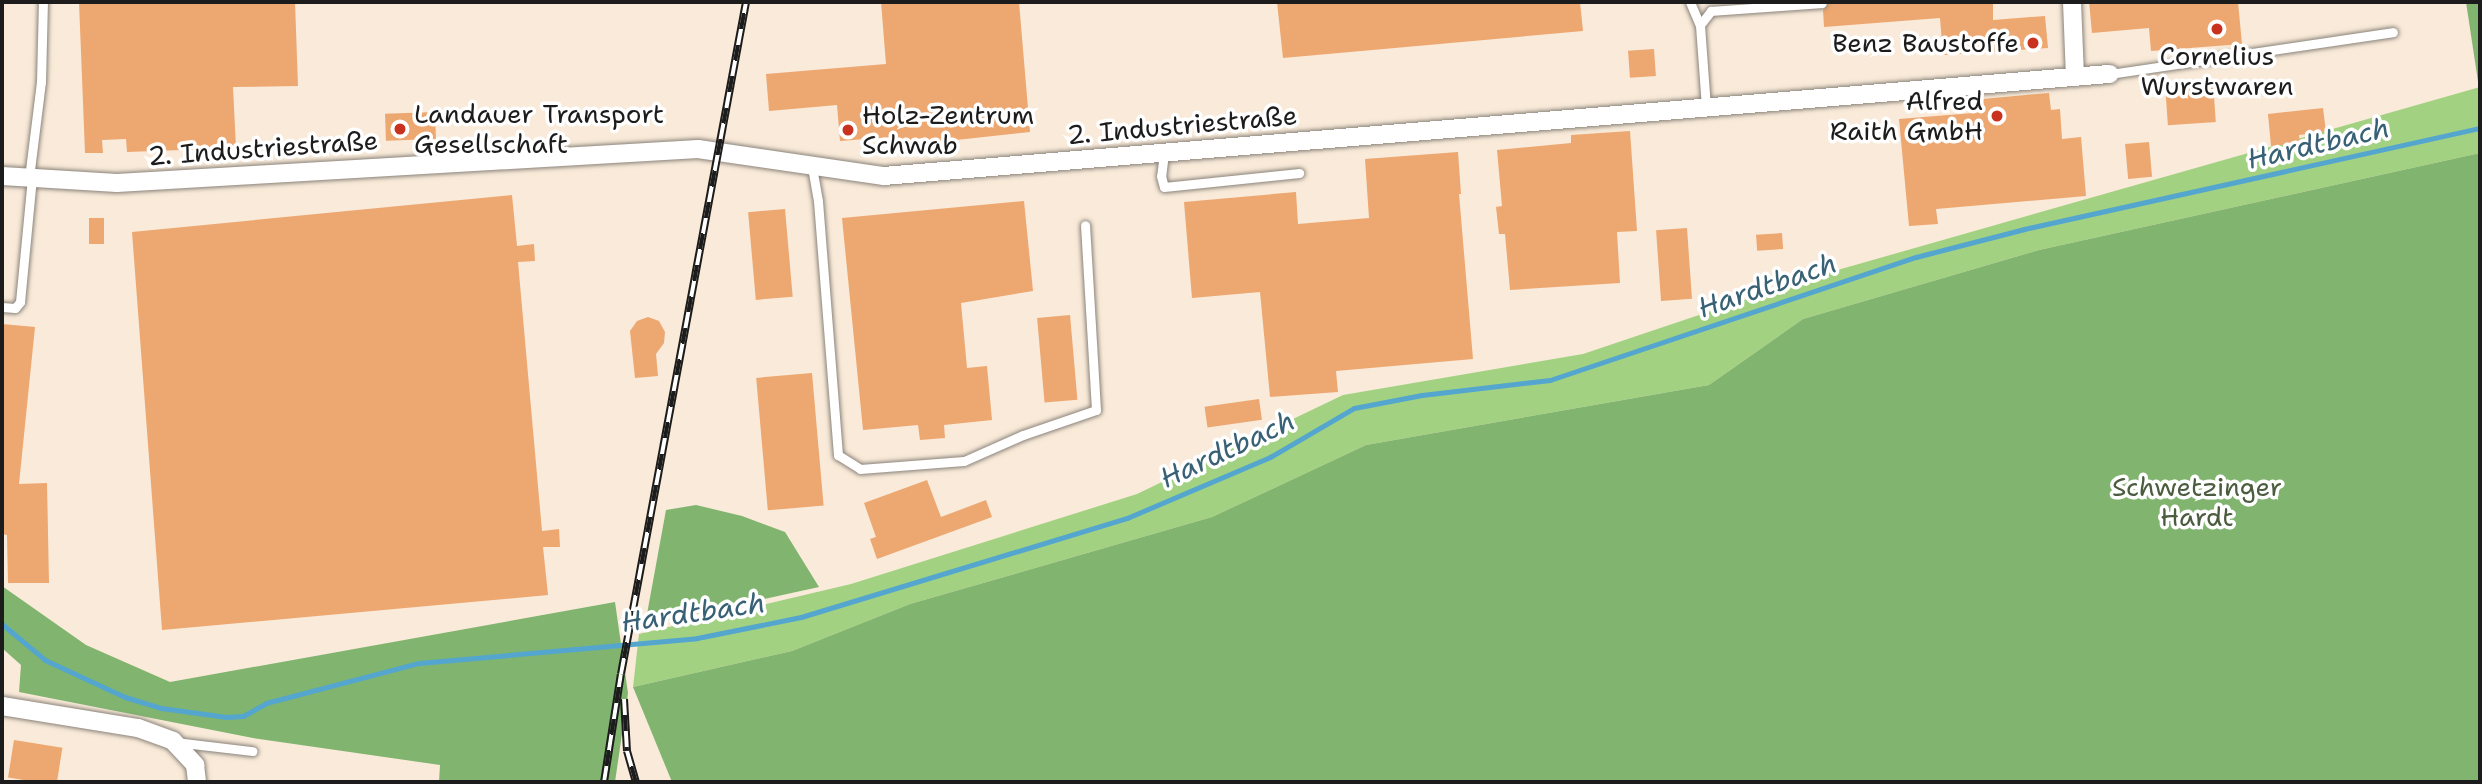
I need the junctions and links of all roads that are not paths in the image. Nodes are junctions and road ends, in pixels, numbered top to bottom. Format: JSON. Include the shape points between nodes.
{"nodes":[{"id":1,"x":43,"y":2,"type":"edge"},
{"id":2,"x":1690,"y":2,"type":"edge"},
{"id":3,"x":2072,"y":2,"type":"edge"},
{"id":4,"x":1806,"y":3,"type":"edge"},
{"id":5,"x":1822,"y":3,"type":"edge"},
{"id":6,"x":1700,"y":25,"type":"junction"},
{"id":7,"x":2393,"y":32,"type":"dead end"},
{"id":8,"x":2110,"y":75,"type":"joint"},
{"id":9,"x":2075,"y":77,"type":"junction"},
{"id":10,"x":1706,"y":107,"type":"junction"},
{"id":11,"x":1164,"y":153,"type":"junction"},
{"id":12,"x":812,"y":167,"type":"junction"},
{"id":13,"x":1299,"y":173,"type":"dead end"},
{"id":14,"x":2,"y":176,"type":"edge"},
{"id":15,"x":30,"y":178,"type":"junction"},
{"id":16,"x":1085,"y":225,"type":"dead end"},
{"id":17,"x":2,"y":307,"type":"edge"},
{"id":18,"x":2,"y":706,"type":"edge"},
{"id":19,"x":173,"y":741,"type":"junction"},
{"id":20,"x":252,"y":751,"type":"dead end"},
{"id":21,"x":197,"y":782,"type":"edge"}],
"edges":[{"from":1,"to":15,"type":"lane","via":[[41,82]]},
{"from":2,"to":6,"type":"lane"},
{"from":3,"to":9,"type":"street"},
{"from":4,"to":5,"type":"lane"},
{"from":4,"to":6,"type":"lane","via":[[1711,11]]},
{"from":6,"to":10,"type":"lane"},
{"from":7,"to":8,"type":"lane"},
{"from":8,"to":9,"type":"street","name":"2. Industriestraße"},
{"from":9,"to":10,"type":"street","name":"2. Industriestraße"},
{"from":10,"to":11,"type":"street","name":"2. Industriestraße"},
{"from":11,"to":12,"type":"street","name":"2. Industriestraße","via":[[884,176]]},
{"from":11,"to":13,"type":"lane","via":[[1164,187]]},
{"from":12,"to":15,"type":"street","name":"2. Industriestraße","via":[[718,151],[668,149],[117,183]]},
{"from":12,"to":16,"type":"lane","via":[[838,455],[860,469],[964,461],[1096,410]]},
{"from":14,"to":15,"type":"street","name":"2. Industriestraße"},
{"from":15,"to":17,"type":"lane","via":[[20,302],[15,308]]},
{"from":18,"to":19,"type":"street","via":[[138,728]]},
{"from":19,"to":20,"type":"lane"},
{"from":19,"to":21,"type":"street","via":[[195,765]]}]}
